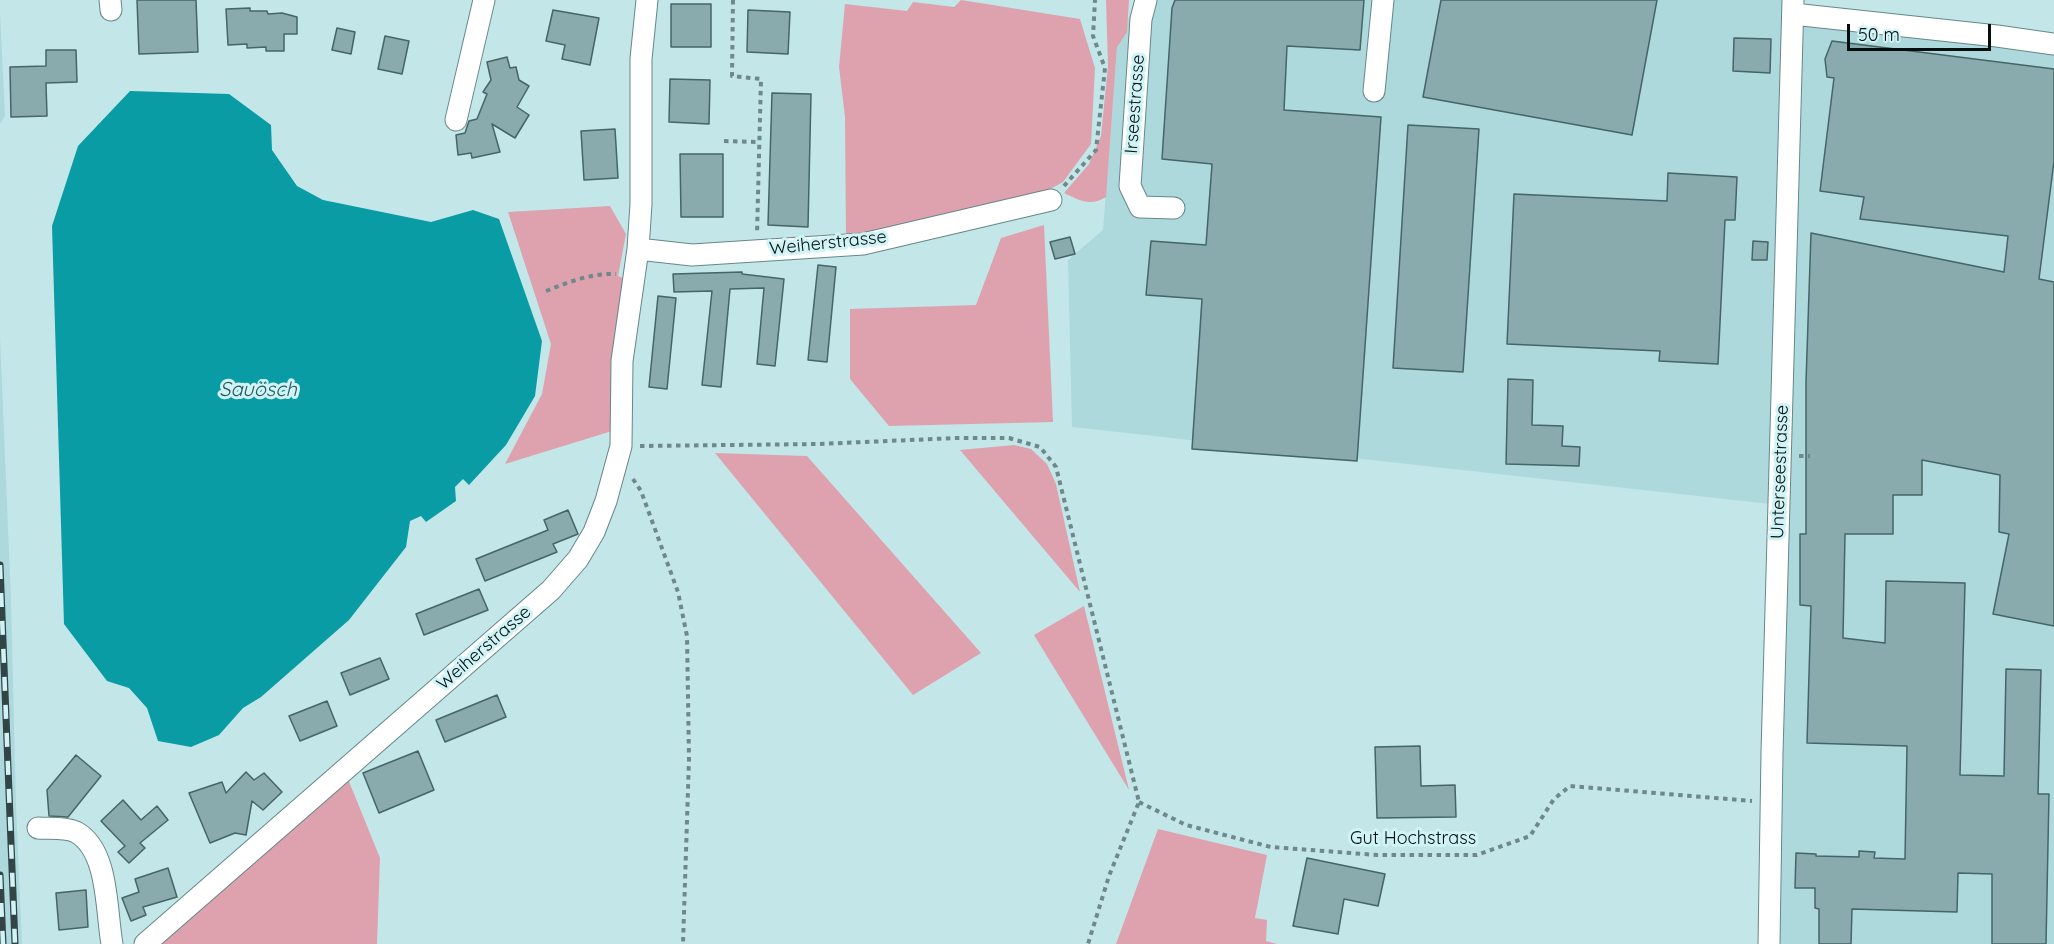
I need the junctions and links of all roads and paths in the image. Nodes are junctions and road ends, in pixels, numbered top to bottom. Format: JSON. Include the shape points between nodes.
{"nodes":[{"id":1,"x":484,"y":0,"type":"edge"},
{"id":2,"x":647,"y":0,"type":"edge"},
{"id":3,"x":733,"y":0,"type":"edge"},
{"id":4,"x":1095,"y":0,"type":"edge"},
{"id":5,"x":1146,"y":0,"type":"edge"},
{"id":6,"x":1383,"y":0,"type":"edge"},
{"id":7,"x":1793,"y":7,"type":"edge"},
{"id":8,"x":2054,"y":44,"type":"edge"},
{"id":9,"x":1374,"y":91,"type":"dead end"},
{"id":10,"x":456,"y":120,"type":"dead end"},
{"id":11,"x":724,"y":141,"type":"dead end"},
{"id":12,"x":759,"y":142,"type":"junction"},
{"id":13,"x":1051,"y":200,"type":"joint"},
{"id":14,"x":1174,"y":208,"type":"dead end"},
{"id":15,"x":638,"y":249,"type":"junction"},
{"id":16,"x":757,"y":251,"type":"junction"},
{"id":17,"x":634,"y":274,"type":"junction"},
{"id":18,"x":546,"y":291,"type":"dead end"},
{"id":19,"x":620,"y":452,"type":"junction"},
{"id":20,"x":1738,"y":799,"type":"dead end"},
{"id":21,"x":1139,"y":802,"type":"junction"},
{"id":22,"x":38,"y":828,"type":"dead end"},
{"id":23,"x":112,"y":944,"type":"edge"},
{"id":24,"x":145,"y":944,"type":"edge"},
{"id":25,"x":683,"y":944,"type":"edge"},
{"id":26,"x":1088,"y":944,"type":"edge"},
{"id":27,"x":1769,"y":944,"type":"edge"}],
"edges":[{"from":1,"to":10,"type":"street"},
{"from":2,"to":15,"type":"street","name":"Weiherstrasse","via":[[641,59]]},
{"from":3,"to":12,"type":"path","via":[[732,76],[761,78]]},
{"from":4,"to":13,"type":"path","via":[[1093,36],[1105,69],[1096,150]]},
{"from":5,"to":14,"type":"street","name":"Irseestrasse","via":[[1140,34],[1130,186],[1140,207]]},
{"from":6,"to":9,"type":"street"},
{"from":7,"to":8,"type":"street"},
{"from":7,"to":27,"type":"street","name":"Unterseestrasse"},
{"from":11,"to":12,"type":"path"},
{"from":12,"to":16,"type":"path"},
{"from":13,"to":16,"type":"street","name":"Weiherstrasse","via":[[863,244]]},
{"from":15,"to":16,"type":"street","name":"Weiherstrasse","via":[[692,255]]},
{"from":15,"to":17,"type":"street","name":"Weiherstrasse"},
{"from":17,"to":18,"type":"path","via":[[602,273]]},
{"from":17,"to":19,"type":"street","name":"Weiherstrasse","via":[[622,361]]},
{"from":19,"to":21,"type":"path","via":[[957,438],[1010,438],[1040,447],[1056,466]]},
{"from":19,"to":24,"type":"street","name":"Weiherstrasse","via":[[594,532],[578,559],[551,590]]},
{"from":19,"to":25,"type":"path","via":[[641,491],[678,592],[687,636]]},
{"from":20,"to":21,"type":"path","name":"Gut Hochstrass","via":[[1569,786],[1554,799],[1530,836],[1477,855],[1377,855],[1271,847],[1186,825]]},
{"from":21,"to":26,"type":"path","via":[[1109,876]]},
{"from":22,"to":23,"type":"street","via":[[75,832],[96,853],[102,867]]}]}
